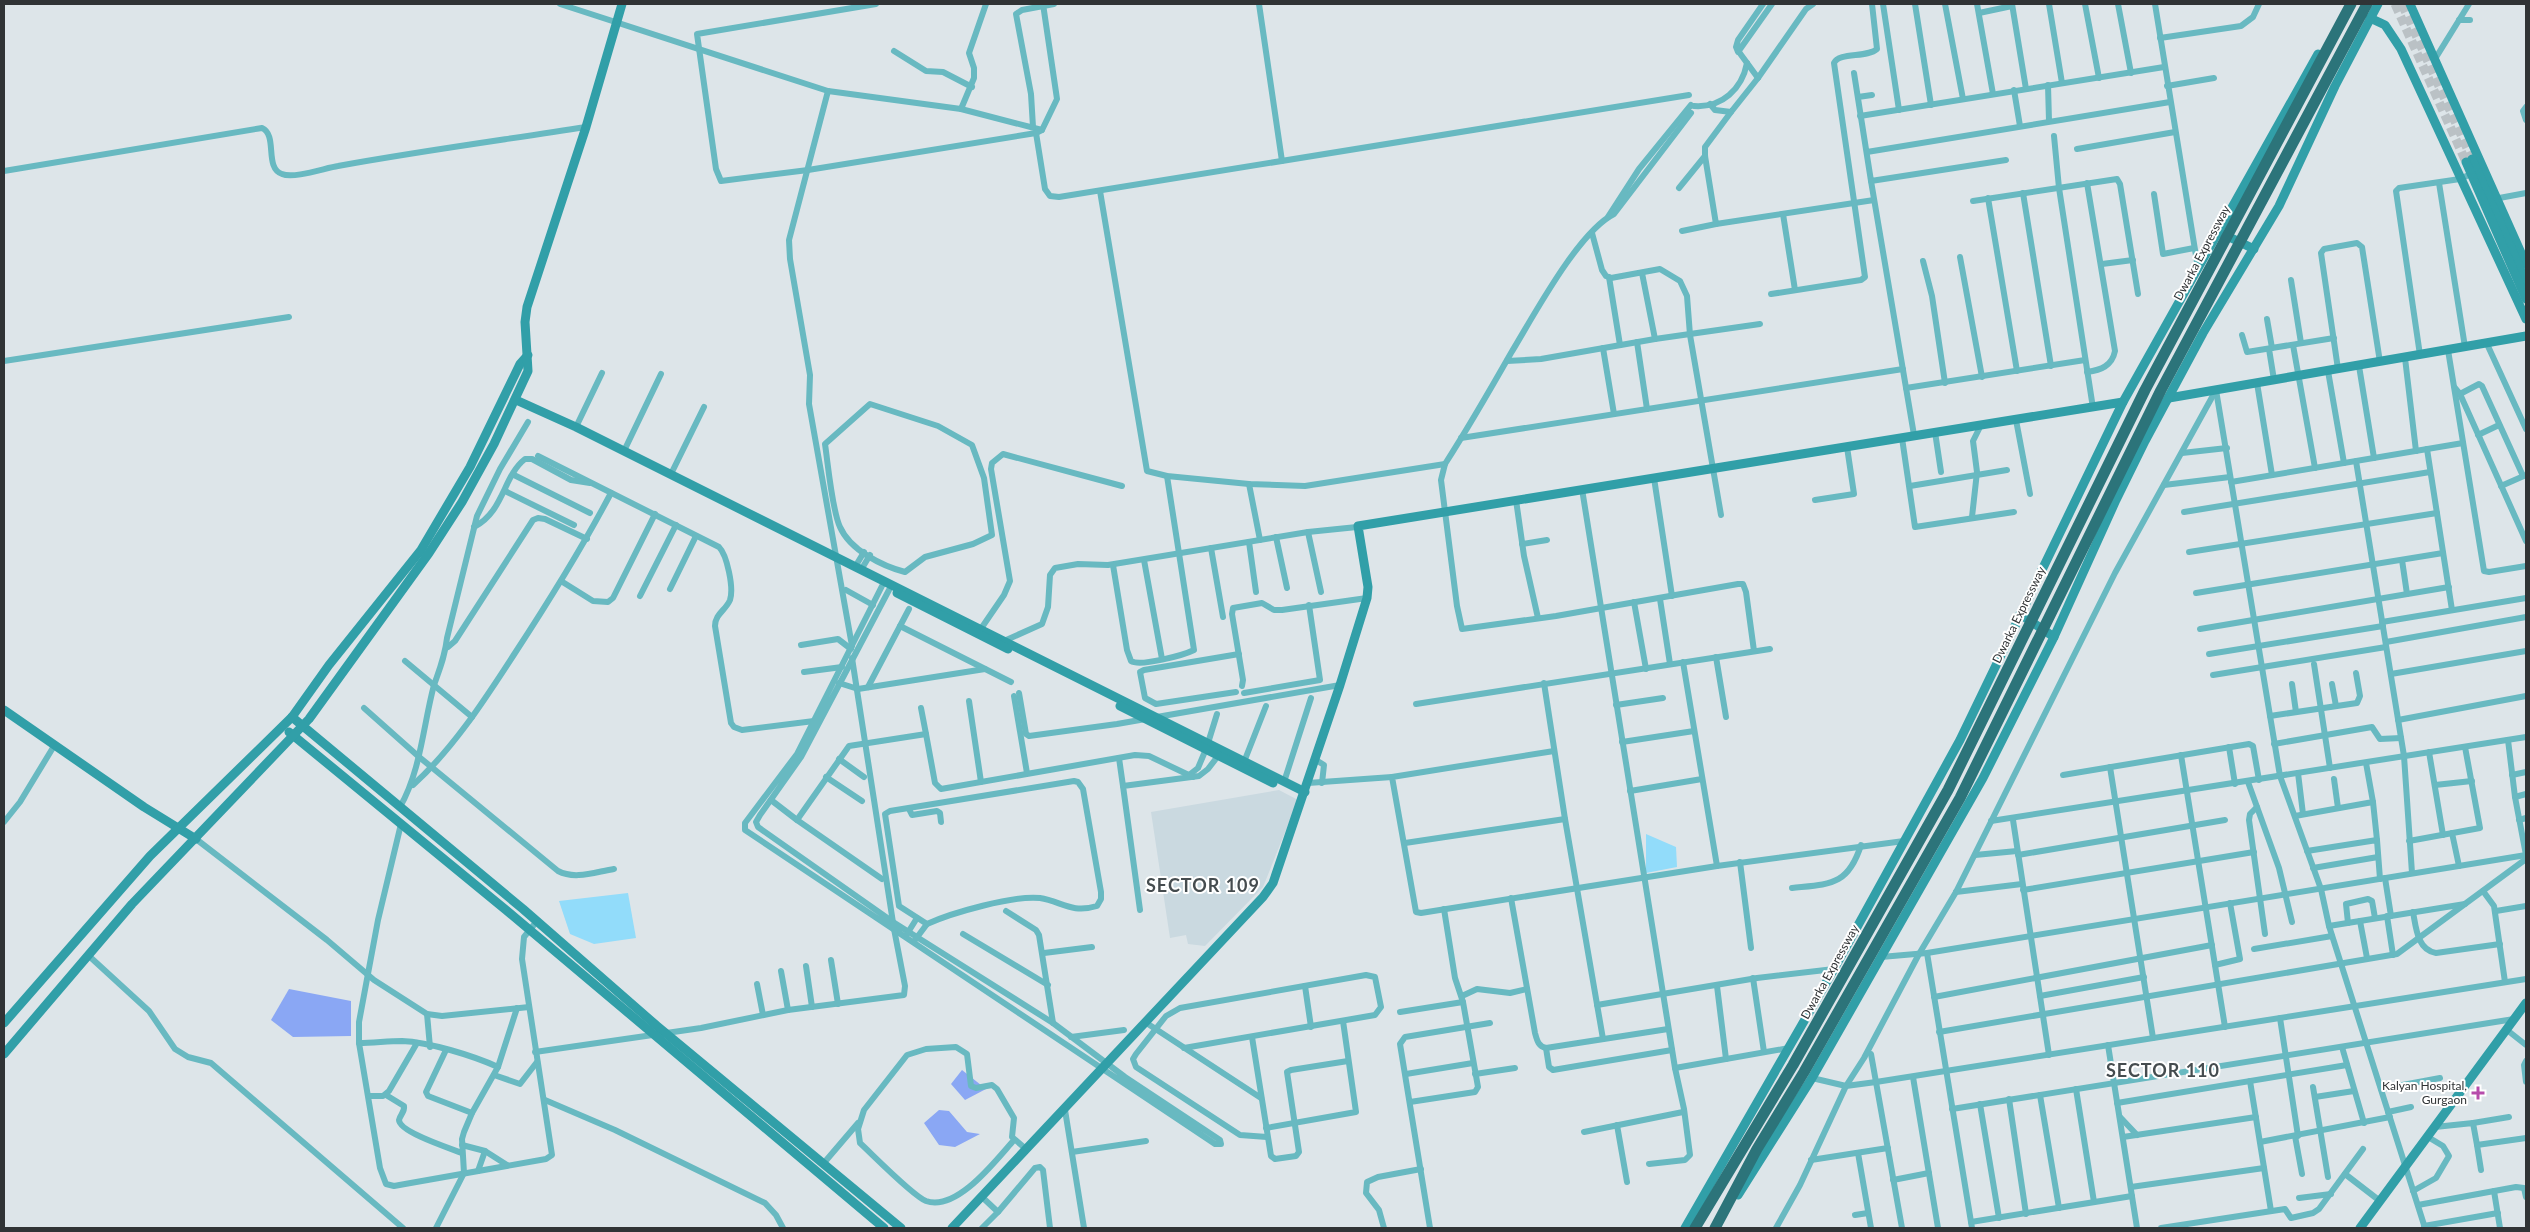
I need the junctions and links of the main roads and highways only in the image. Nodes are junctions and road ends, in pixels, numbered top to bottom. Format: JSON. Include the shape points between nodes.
{"nodes":[{"id":1,"x":2351,"y":4,"type":"edge"},
{"id":2,"x":2367,"y":4,"type":"edge"},
{"id":3,"x":1695,"y":1228,"type":"edge"},
{"id":4,"x":1715,"y":1228,"type":"edge"}],
"edges":[{"from":1,"to":3,"type":"highway","name":"Dwarka Expressway","bridge":true,"via":[[2145,390],[1948,790],[1793,1065]]},
{"from":2,"to":4,"type":"highway","bridge":true,"via":[[2161,390],[1960,798],[1757,1149]]}]}
